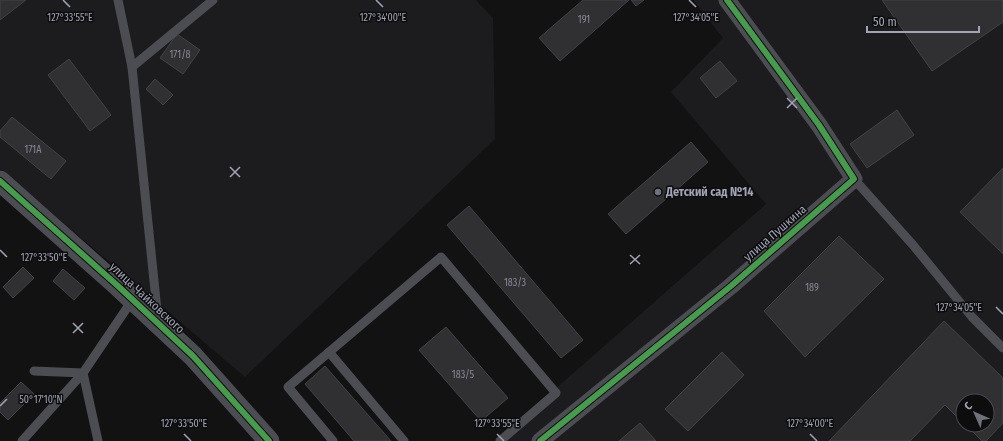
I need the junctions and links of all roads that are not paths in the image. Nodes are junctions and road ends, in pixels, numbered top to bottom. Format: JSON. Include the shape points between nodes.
{"nodes":[{"id":1,"x":118,"y":0,"type":"edge"},
{"id":2,"x":213,"y":0,"type":"edge"},
{"id":3,"x":726,"y":0,"type":"edge"},
{"id":4,"x":132,"y":67,"type":"junction"},
{"id":5,"x":854,"y":179,"type":"junction"},
{"id":6,"x":0,"y":181,"type":"edge"},
{"id":7,"x":133,"y":299,"type":"junction"},
{"id":8,"x":159,"y":324,"type":"junction"},
{"id":9,"x":1003,"y":348,"type":"edge"},
{"id":10,"x":329,"y":352,"type":"junction"},
{"id":11,"x":34,"y":371,"type":"dead end"},
{"id":12,"x":83,"y":373,"type":"junction"},
{"id":13,"x":22,"y":441,"type":"edge"},
{"id":14,"x":98,"y":441,"type":"edge"},
{"id":15,"x":269,"y":441,"type":"edge"},
{"id":16,"x":333,"y":441,"type":"edge"},
{"id":17,"x":404,"y":441,"type":"edge"},
{"id":18,"x":500,"y":441,"type":"edge"},
{"id":19,"x":540,"y":441,"type":"edge"}],
"edges":[{"from":1,"to":4,"type":"lane"},
{"from":2,"to":4,"type":"lane"},
{"from":3,"to":5,"type":"street","via":[[820,126]]},
{"from":4,"to":8,"type":"lane"},
{"from":5,"to":9,"type":"lane","via":[[972,317]]},
{"from":5,"to":19,"type":"street","name":"улица Пушкина","via":[[731,286]]},
{"from":6,"to":7,"type":"street","name":"улица Чайковского"},
{"from":7,"to":8,"type":"street","name":"улица Чайковского"},
{"from":7,"to":12,"type":"lane"},
{"from":8,"to":15,"type":"street","name":"улица Чайковского","via":[[192,356]]},
{"from":10,"to":16,"type":"lane","via":[[288,387]]},
{"from":10,"to":17,"type":"lane"},
{"from":10,"to":18,"type":"lane","via":[[441,257],[556,393]]},
{"from":11,"to":12,"type":"lane"},
{"from":12,"to":13,"type":"lane"},
{"from":12,"to":14,"type":"lane"}]}
